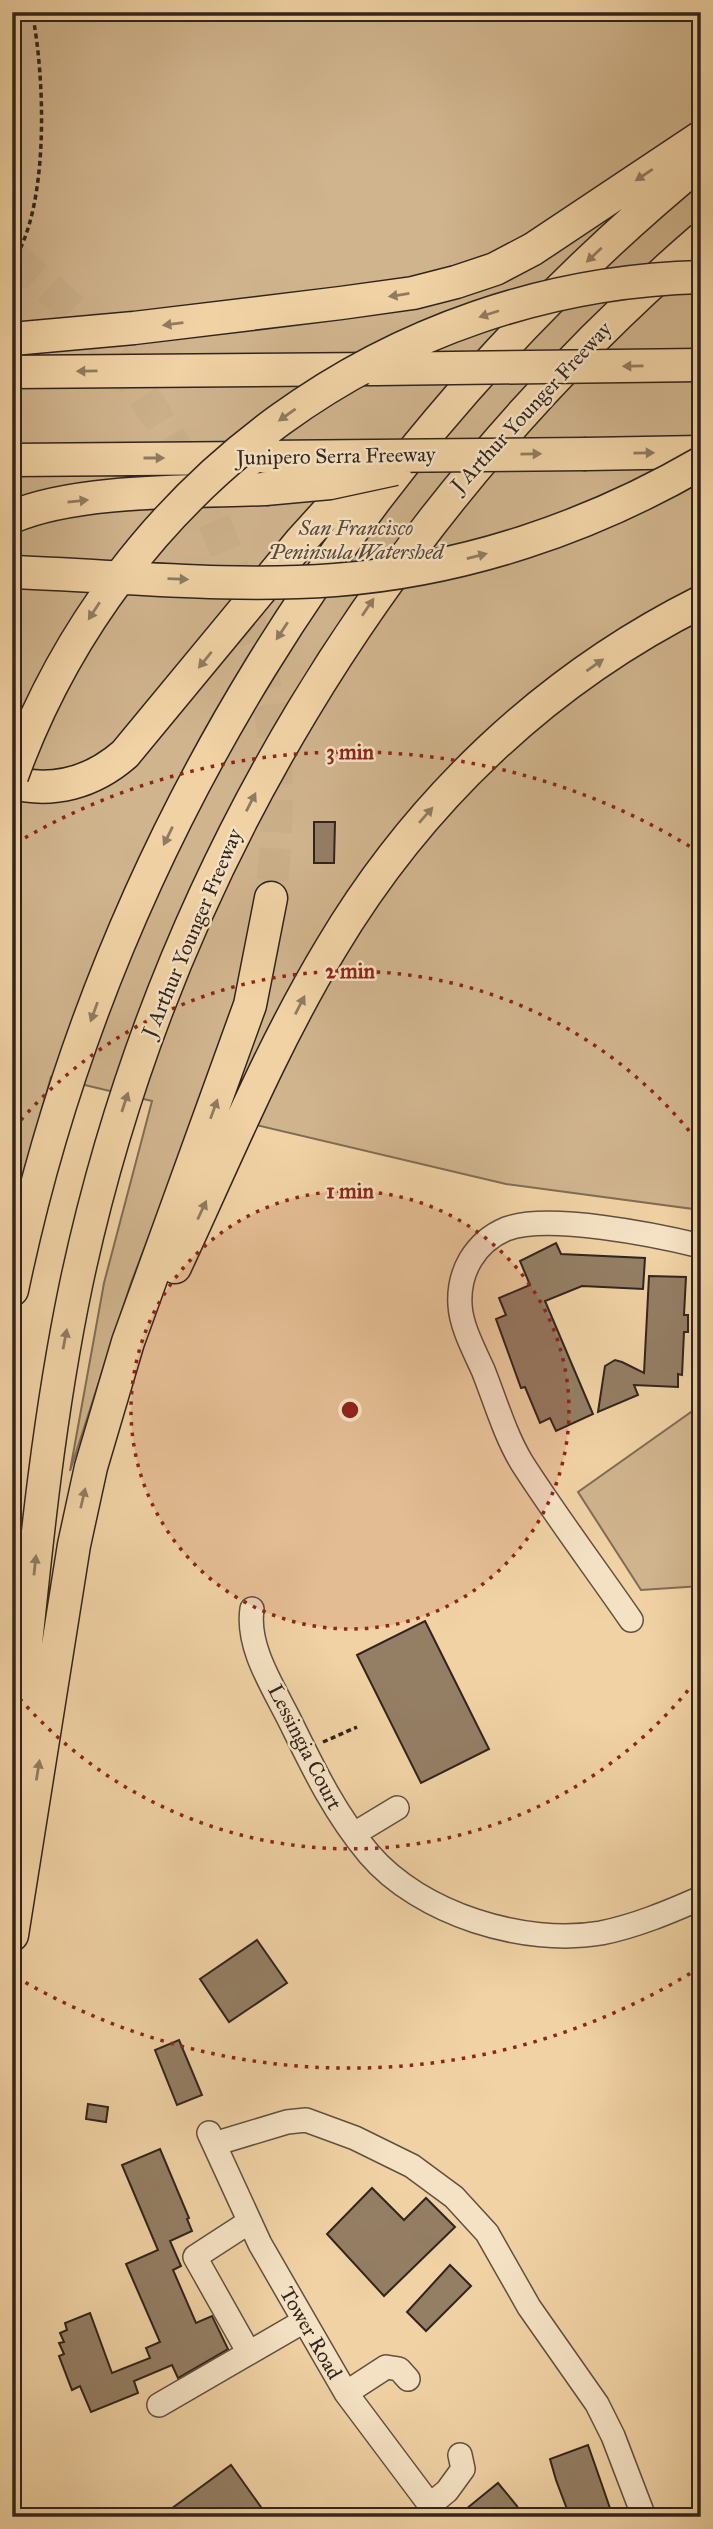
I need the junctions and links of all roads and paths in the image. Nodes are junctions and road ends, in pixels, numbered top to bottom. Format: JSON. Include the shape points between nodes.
{"nodes":[{"id":1,"x":32,"y":12,"type":"edge"},
{"id":2,"x":701,"y":137,"type":"edge"},
{"id":3,"x":701,"y":162,"type":"edge"},
{"id":4,"x":701,"y":239,"type":"edge"},
{"id":5,"x":12,"y":263,"type":"edge"},
{"id":6,"x":701,"y":277,"type":"edge"},
{"id":7,"x":520,"y":327,"type":"junction"},
{"id":8,"x":12,"y":339,"type":"edge"},
{"id":9,"x":701,"y":365,"type":"edge"},
{"id":10,"x":12,"y":372,"type":"edge"},
{"id":11,"x":701,"y":452,"type":"edge"},
{"id":12,"x":453,"y":455,"type":"junction"},
{"id":13,"x":12,"y":460,"type":"edge"},
{"id":14,"x":701,"y":463,"type":"edge"},
{"id":15,"x":12,"y":517,"type":"edge"},
{"id":16,"x":12,"y":572,"type":"edge"},
{"id":17,"x":701,"y":602,"type":"edge"},
{"id":18,"x":12,"y":776,"type":"edge"},
{"id":19,"x":12,"y":783,"type":"edge"},
{"id":20,"x":271,"y":898,"type":"tunnel mouth"},
{"id":21,"x":701,"y":1246,"type":"edge"},
{"id":22,"x":12,"y":1290,"type":"edge"},
{"id":23,"x":101,"y":1427,"type":"junction"},
{"id":24,"x":252,"y":1609,"type":"dead end"},
{"id":25,"x":631,"y":1620,"type":"dead end"},
{"id":26,"x":357,"y":1727,"type":"dead end"},
{"id":27,"x":333,"y":1737,"type":"dead end"},
{"id":28,"x":12,"y":1779,"type":"edge"},
{"id":29,"x":397,"y":1808,"type":"dead end"},
{"id":30,"x":354,"y":1834,"type":"junction"},
{"id":31,"x":701,"y":1898,"type":"edge"},
{"id":32,"x":12,"y":1935,"type":"edge"},
{"id":33,"x":249,"y":2222,"type":"junction"},
{"id":34,"x":304,"y":2322,"type":"junction"},
{"id":35,"x":249,"y":2353,"type":"junction"},
{"id":36,"x":408,"y":2379,"type":"dead end"},
{"id":37,"x":346,"y":2393,"type":"junction"},
{"id":38,"x":159,"y":2405,"type":"dead end"},
{"id":39,"x":460,"y":2455,"type":"dead end"},
{"id":40,"x":435,"y":2511,"type":"edge"},
{"id":41,"x":644,"y":2517,"type":"edge"}],
"edges":[{"from":1,"to":5,"type":"path","via":[[41,78],[40,139],[32,209]]},
{"from":2,"to":8,"type":"highway","one_way":true,"via":[[533,249],[456,282],[341,303]]},
{"from":3,"to":7,"type":"highway","one_way":true},
{"from":28,"to":4,"type":"highway","name":"J Arthur Younger Freeway","one_way":true,"via":[[48,1451],[77,1282],[128,1091],[194,919],[289,730],[396,566],[472,468],[553,377]]},
{"from":6,"to":18,"type":"highway","one_way":true,"bridge":true,"via":[[604,287],[486,314],[377,360],[274,424],[182,503],[108,590],[56,677]]},
{"from":7,"to":19,"type":"highway","one_way":true,"via":[[443,389],[346,491],[125,754],[96,775],[75,783],[51,787]]},
{"from":7,"to":22,"type":"highway","one_way":true,"via":[[425,434],[360,518],[284,628],[222,731],[150,874],[105,983],[68,1088]]},
{"from":9,"to":10,"type":"highway","one_way":true,"bridge":true},
{"from":12,"to":11,"type":"highway","name":"Junipero Serra Freeway","one_way":true,"bridge":true},
{"from":13,"to":12,"type":"highway","name":"Junipero Serra Freeway","one_way":true,"bridge":true},
{"from":15,"to":12,"type":"highway","one_way":true,"bridge":true,"via":[[77,501],[330,483]]},
{"from":16,"to":14,"type":"highway","one_way":true,"bridge":true,"via":[[279,582],[389,573],[470,558],[551,534],[627,502]]},
{"from":23,"to":17,"type":"highway","one_way":true,"via":[[304,997],[377,876],[447,791],[522,720],[619,648]]},
{"from":23,"to":20,"type":"highway","one_way":true,"via":[[242,1030]]},
{"from":21,"to":25,"type":"street","via":[[627,1230],[508,1228],[490,1237],[466,1267],[460,1286],[459,1307],[467,1332],[521,1461]]},
{"from":32,"to":23,"type":"highway","one_way":true,"via":[[77,1532]]},
{"from":24,"to":30,"type":"street","name":"Lessingia Court","via":[[252,1640],[321,1785]]},
{"from":26,"to":27,"type":"path"},
{"from":29,"to":30,"type":"street"},
{"from":30,"to":31,"type":"street","name":"Lessingia Court","via":[[384,1870],[420,1896],[465,1917],[516,1930],[574,1936],[601,1933]]},
{"from":33,"to":34,"type":"street","name":"Tower Road"},
{"from":33,"to":35,"type":"street","via":[[195,2258]]},
{"from":33,"to":41,"type":"street","name":"Tower Road","via":[[211,2138],[287,2122],[306,2120],[355,2138],[412,2166],[454,2197],[487,2233],[529,2307],[597,2404]]},
{"from":34,"to":35,"type":"street"},
{"from":34,"to":37,"type":"street","name":"Tower Road"},
{"from":35,"to":38,"type":"street"},
{"from":36,"to":37,"type":"street","via":[[399,2369],[386,2367]]},
{"from":37,"to":40,"type":"street","name":"Tower Road"},
{"from":39,"to":40,"type":"street","via":[[463,2469]]}]}
